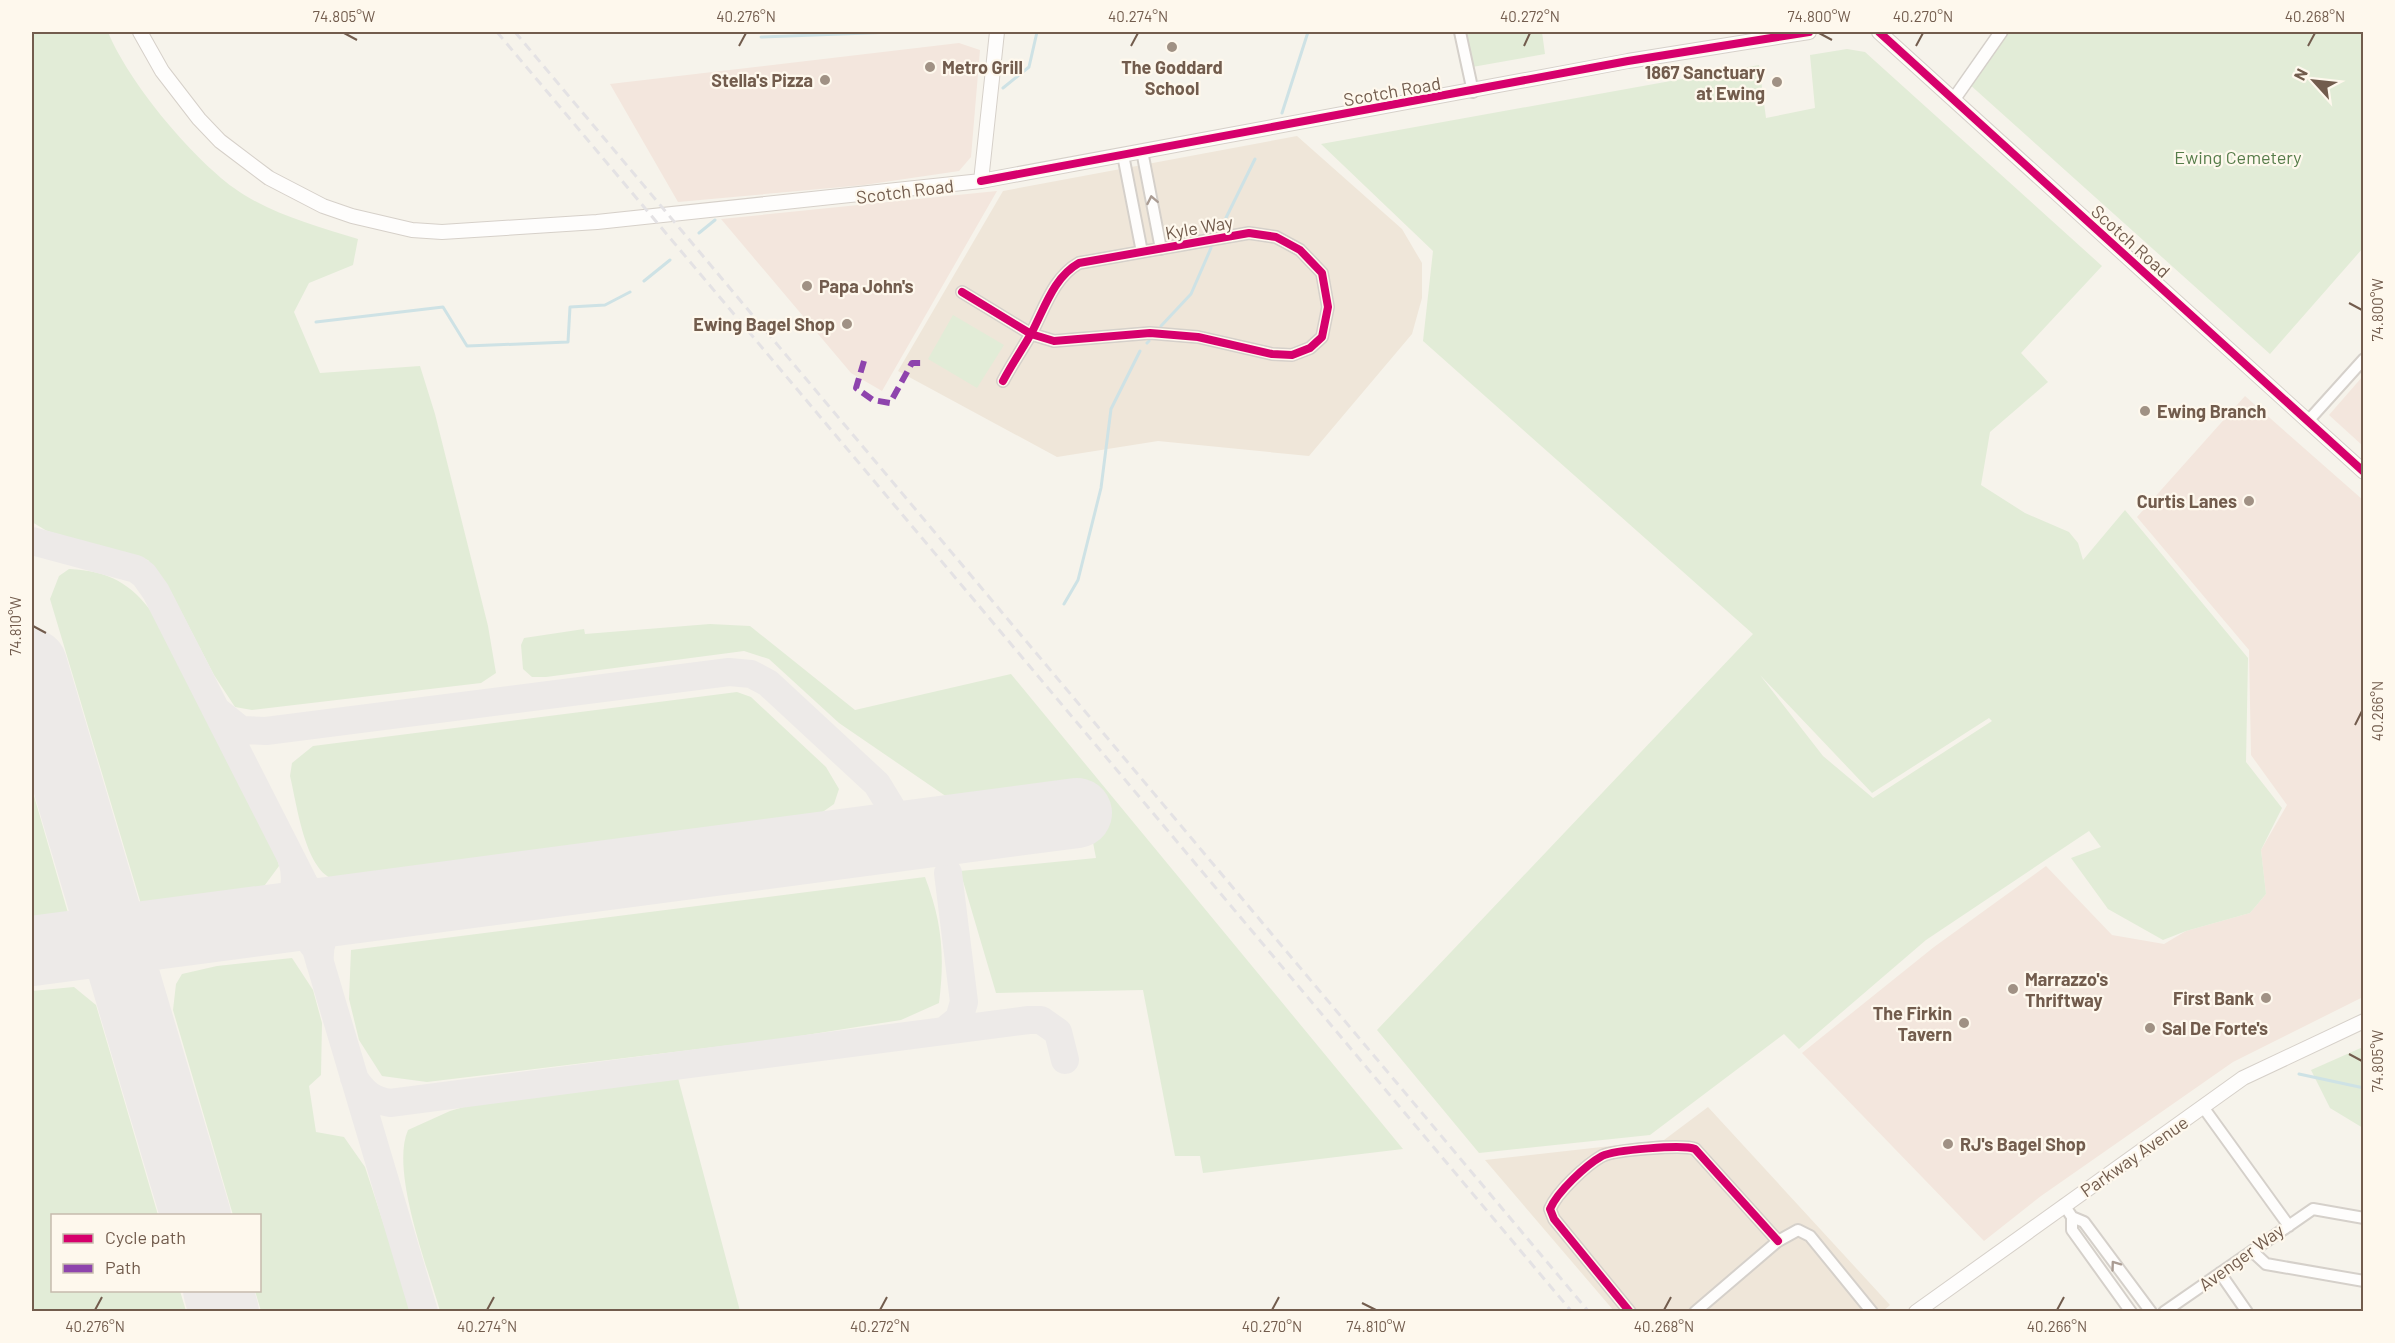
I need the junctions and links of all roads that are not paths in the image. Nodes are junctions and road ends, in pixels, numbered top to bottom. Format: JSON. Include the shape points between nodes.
{"nodes":[{"id":1,"x":140,"y":32,"type":"edge"},
{"id":2,"x":997,"y":32,"type":"edge"},
{"id":3,"x":1460,"y":32,"type":"edge"},
{"id":4,"x":1809,"y":32,"type":"edge"},
{"id":5,"x":1879,"y":32,"type":"edge"},
{"id":6,"x":2001,"y":32,"type":"edge"},
{"id":7,"x":1473,"y":92,"type":"junction"},
{"id":8,"x":1954,"y":99,"type":"junction"},
{"id":9,"x":1142,"y":151,"type":"junction"},
{"id":10,"x":1123,"y":155,"type":"junction"},
{"id":11,"x":981,"y":182,"type":"junction"},
{"id":12,"x":1161,"y":249,"type":"junction"},
{"id":13,"x":1142,"y":252,"type":"junction"},
{"id":14,"x":962,"y":292,"type":"dead end"},
{"id":15,"x":1030,"y":334,"type":"junction"},
{"id":16,"x":2364,"y":359,"type":"edge"},
{"id":17,"x":1002,"y":381,"type":"dead end"},
{"id":18,"x":2308,"y":422,"type":"junction"},
{"id":19,"x":2364,"y":472,"type":"edge"},
{"id":20,"x":2364,"y":1020,"type":"edge"},
{"id":21,"x":2203,"y":1107,"type":"junction"},
{"id":22,"x":2068,"y":1211,"type":"junction"},
{"id":23,"x":2364,"y":1218,"type":"edge"},
{"id":24,"x":2289,"y":1226,"type":"junction"},
{"id":25,"x":1778,"y":1241,"type":"junction"},
{"id":26,"x":2252,"y":1251,"type":"junction"},
{"id":27,"x":2220,"y":1273,"type":"junction"},
{"id":28,"x":2364,"y":1281,"type":"edge"},
{"id":29,"x":1630,"y":1311,"type":"edge"},
{"id":30,"x":1695,"y":1311,"type":"edge"},
{"id":31,"x":1872,"y":1311,"type":"edge"},
{"id":32,"x":1916,"y":1311,"type":"edge"},
{"id":33,"x":2131,"y":1311,"type":"edge"},
{"id":34,"x":2151,"y":1311,"type":"edge"},
{"id":35,"x":2164,"y":1311,"type":"edge"},
{"id":36,"x":2247,"y":1311,"type":"edge"}],
"edges":[{"from":1,"to":11,"type":"main road","name":"Scotch Road","via":[[179,96],[220,141],[244,160],[323,206],[411,230],[473,232],[574,224]]},
{"from":2,"to":11,"type":"main road"},
{"from":3,"to":7,"type":"street"},
{"from":4,"to":7,"type":"main road","name":"Scotch Road"},
{"from":5,"to":8,"type":"main road","name":"Scotch Road"},
{"from":6,"to":8,"type":"street"},
{"from":7,"to":9,"type":"main road","name":"Scotch Road"},
{"from":8,"to":18,"type":"main road","name":"Scotch Road"},
{"from":9,"to":10,"type":"main road","name":"Scotch Road"},
{"from":12,"to":9,"type":"street","name":"Kyle Way","one_way":true},
{"from":10,"to":11,"type":"main road","name":"Scotch Road"},
{"from":10,"to":13,"type":"street","name":"Kyle Way"},
{"from":12,"to":13,"type":"street","name":"Kyle Way"},
{"from":12,"to":15,"type":"street","name":"Kyle Way","via":[[1249,233],[1276,237],[1300,250],[1322,273],[1328,307],[1322,337],[1310,348],[1292,355],[1198,337],[1150,333],[1054,341]]},
{"from":13,"to":15,"type":"street","name":"Kyle Way","via":[[1079,263],[1068,269]]},
{"from":14,"to":15,"type":"street","name":"Kyle Way"},
{"from":15,"to":17,"type":"street","name":"Kyle Way"},
{"from":16,"to":18,"type":"street"},
{"from":18,"to":19,"type":"main road","name":"Scotch Road"},
{"from":20,"to":21,"type":"main road","name":"Parkway Avenue","via":[[2243,1078]]},
{"from":21,"to":22,"type":"main road","name":"Parkway Avenue"},
{"from":21,"to":24,"type":"street","name":"Avenger Way"},
{"from":22,"to":32,"type":"main road","name":"Parkway Avenue"},
{"from":22,"to":33,"type":"street","via":[[2072,1230]]},
{"from":34,"to":22,"type":"street","one_way":true,"via":[[2084,1222]]},
{"from":23,"to":24,"type":"street","via":[[2313,1209]]},
{"from":24,"to":26,"type":"street","name":"Avenger Way"},
{"from":25,"to":29,"type":"street","via":[[1695,1149],[1678,1146],[1603,1155],[1561,1191],[1550,1209],[1554,1219]]},
{"from":25,"to":30,"type":"street"},
{"from":25,"to":31,"type":"street","via":[[1798,1230],[1804,1231]]},
{"from":26,"to":27,"type":"street","name":"Avenger Way"},
{"from":26,"to":28,"type":"street","via":[[2266,1264]]},
{"from":27,"to":35,"type":"street","name":"Avenger Way"},
{"from":27,"to":36,"type":"street"}]}
